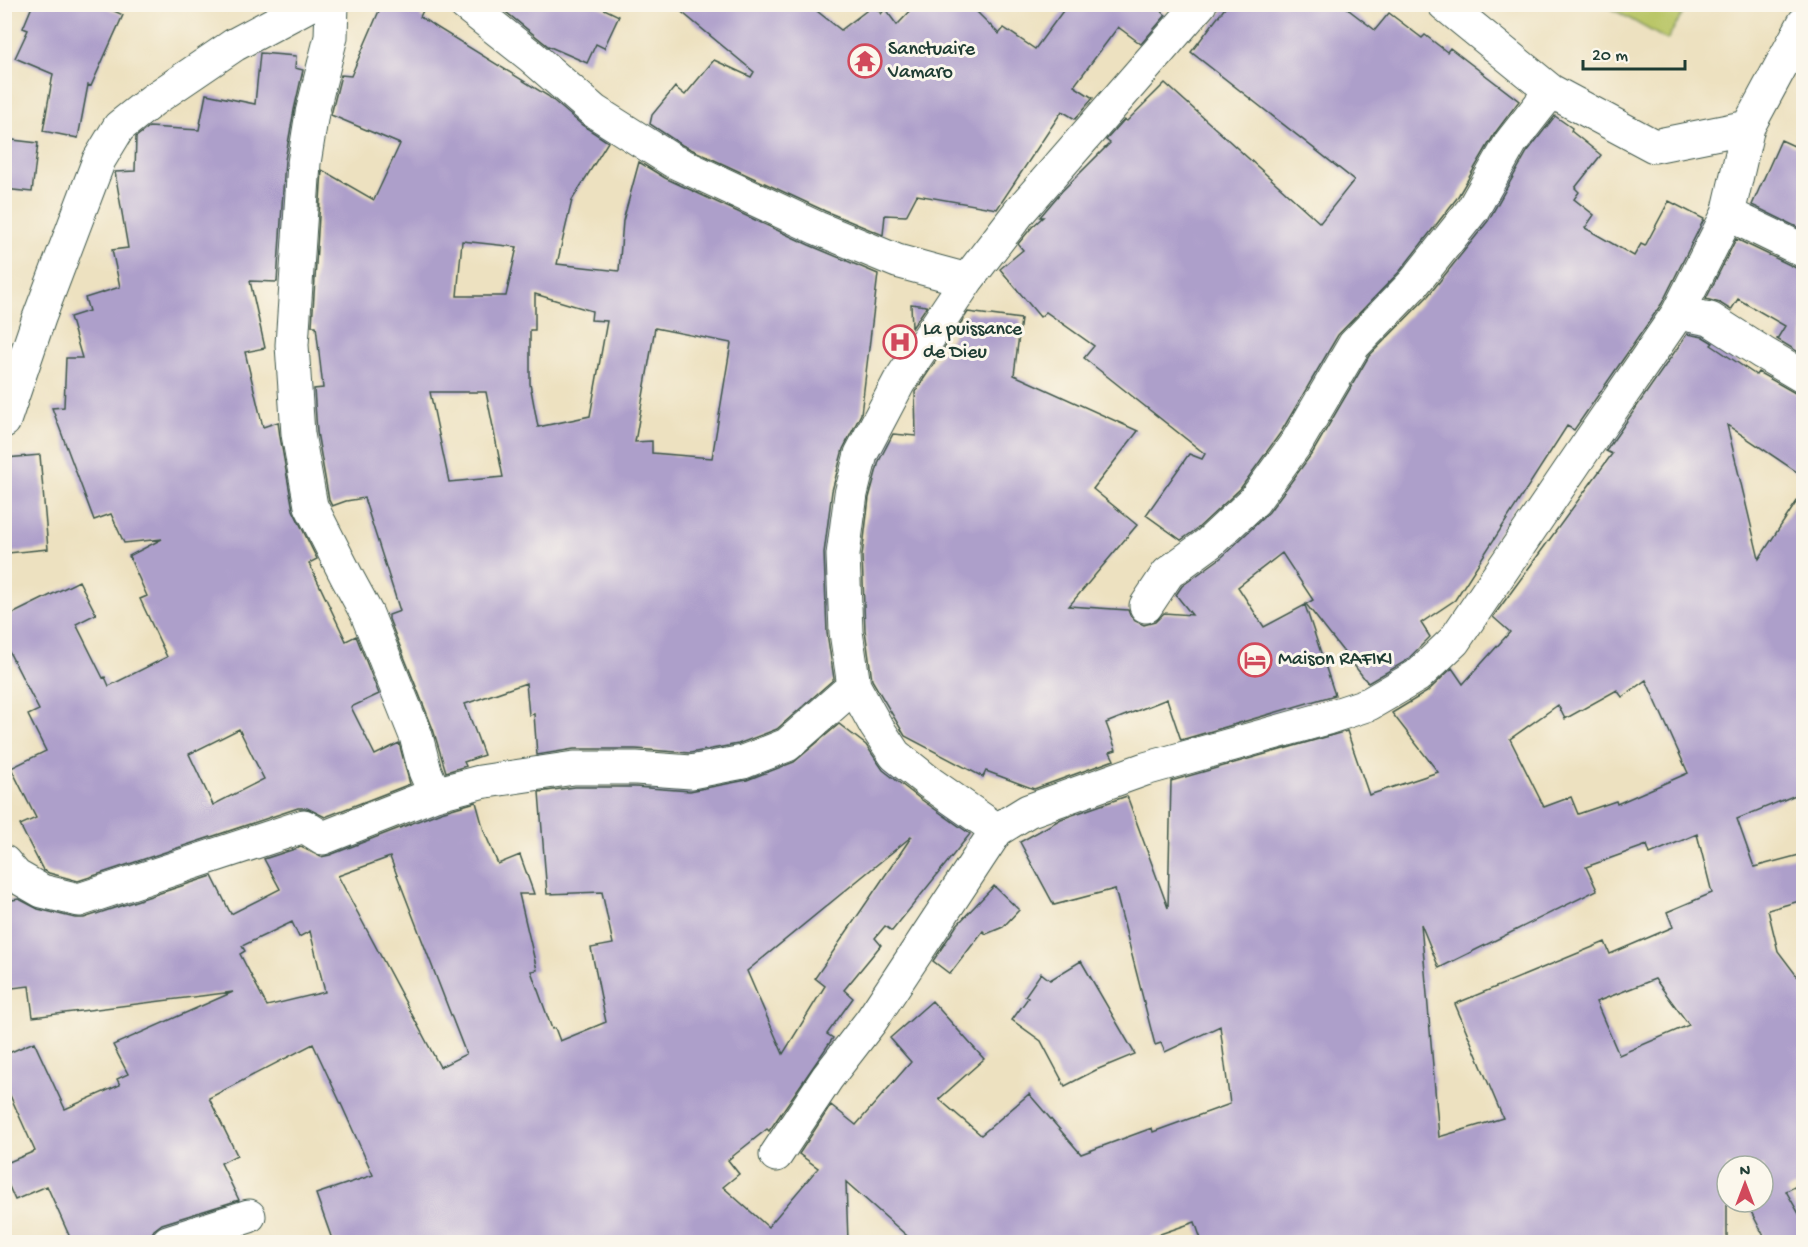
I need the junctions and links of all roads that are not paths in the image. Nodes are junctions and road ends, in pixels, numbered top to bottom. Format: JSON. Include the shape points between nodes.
{"nodes":[{"id":1,"x":310,"y":4,"type":"edge"},
{"id":2,"x":332,"y":4,"type":"edge"},
{"id":3,"x":465,"y":4,"type":"edge"},
{"id":4,"x":1444,"y":4,"type":"edge"},
{"id":5,"x":1186,"y":9,"type":"edge"},
{"id":6,"x":1803,"y":23,"type":"edge"},
{"id":7,"x":1551,"y":90,"type":"junction"},
{"id":8,"x":1748,"y":127,"type":"junction"},
{"id":9,"x":1728,"y":214,"type":"junction"},
{"id":10,"x":1803,"y":251,"type":"edge"},
{"id":11,"x":967,"y":280,"type":"junction"},
{"id":12,"x":1678,"y":313,"type":"junction"},
{"id":13,"x":1803,"y":377,"type":"edge"},
{"id":14,"x":4,"y":421,"type":"edge"},
{"id":15,"x":1146,"y":606,"type":"dead end"},
{"id":16,"x":854,"y":686,"type":"junction"},
{"id":17,"x":435,"y":794,"type":"junction"},
{"id":18,"x":997,"y":830,"type":"junction"},
{"id":19,"x":4,"y":862,"type":"edge"},
{"id":20,"x":776,"y":1155,"type":"dead end"},
{"id":21,"x":249,"y":1216,"type":"dead end"},
{"id":22,"x":168,"y":1242,"type":"edge"}],
"edges":[{"from":1,"to":14,"type":"street","via":[[234,45],[119,127],[99,160]]},
{"from":2,"to":17,"type":"street","via":[[331,37],[304,163],[292,345],[298,434],[311,506],[368,614]]},
{"from":3,"to":11,"type":"street","via":[[594,111],[673,160],[897,261]]},
{"from":4,"to":7,"type":"street"},
{"from":5,"to":11,"type":"street"},
{"from":6,"to":8,"type":"street"},
{"from":7,"to":8,"type":"street","via":[[1653,146]]},
{"from":7,"to":15,"type":"street","via":[[1511,142],[1473,208],[1414,283],[1354,345],[1297,442],[1254,501],[1209,543],[1168,573]]},
{"from":8,"to":9,"type":"street"},
{"from":9,"to":10,"type":"street"},
{"from":9,"to":12,"type":"street"},
{"from":11,"to":16,"type":"street","via":[[898,382],[861,454],[843,555],[846,632]]},
{"from":12,"to":13,"type":"street","via":[[1710,319]]},
{"from":12,"to":18,"type":"street","via":[[1454,641],[1417,676],[1370,704],[1145,769],[1028,811]]},
{"from":16,"to":17,"type":"street","via":[[787,745],[744,762],[691,772],[574,768],[480,782]]},
{"from":16,"to":18,"type":"street","via":[[895,755]]},
{"from":17,"to":19,"type":"street","via":[[322,838],[304,826],[80,900],[42,891],[16,876]]},
{"from":18,"to":20,"type":"street","via":[[871,1021]]},
{"from":21,"to":22,"type":"street"}]}
